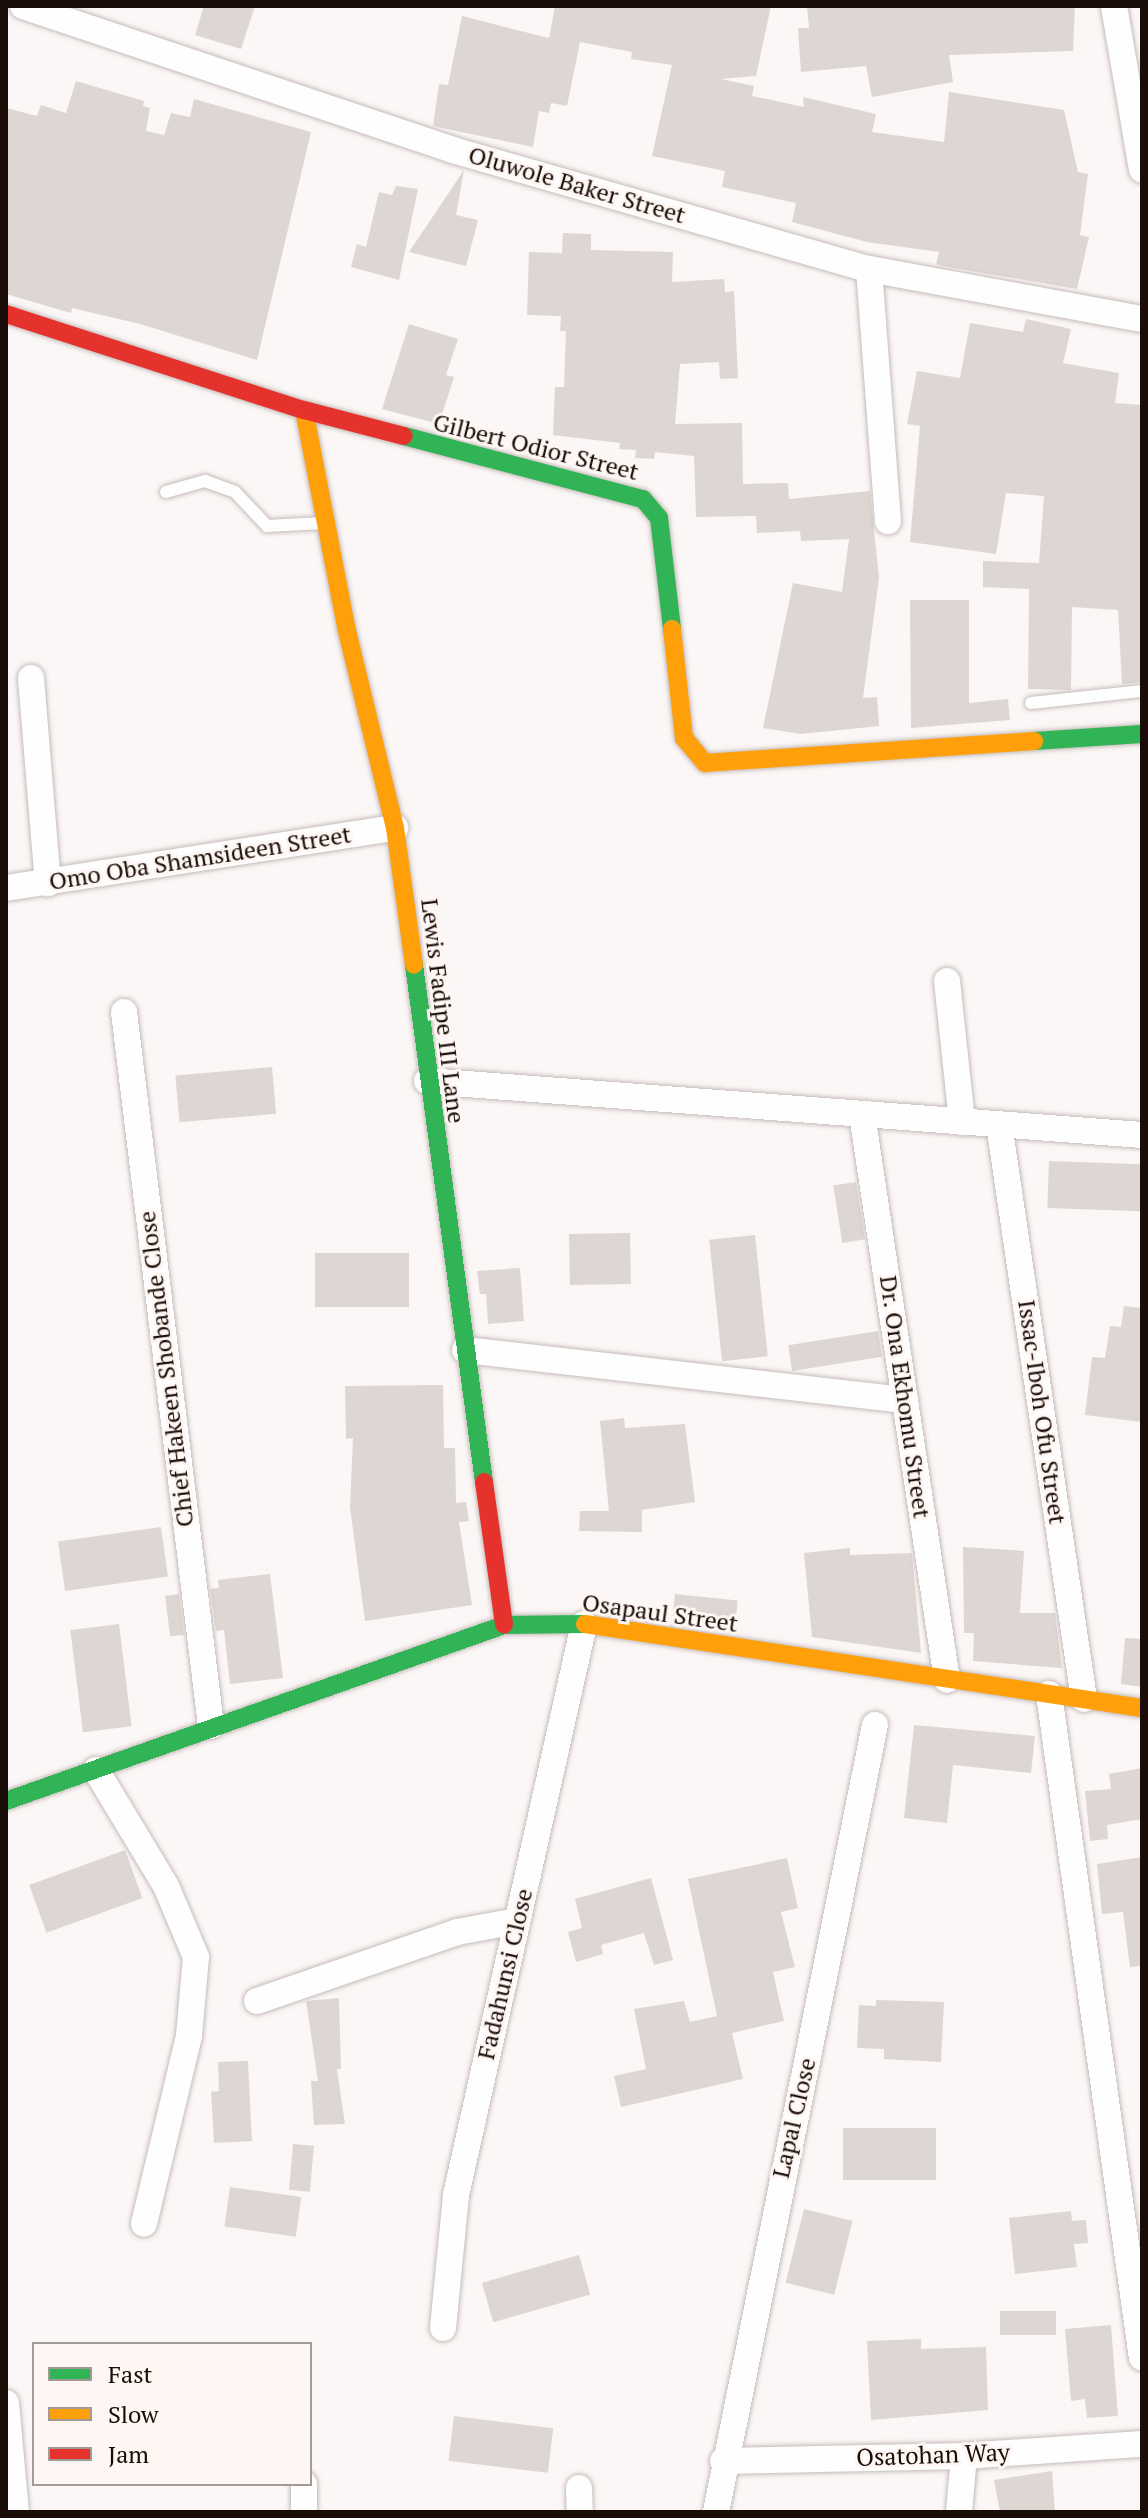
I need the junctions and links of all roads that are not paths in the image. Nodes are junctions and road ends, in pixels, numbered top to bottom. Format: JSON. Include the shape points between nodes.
{"nodes":[{"id":1,"x":23,"y":6,"type":"edge"},
{"id":2,"x":1114,"y":6,"type":"edge"},
{"id":3,"x":1142,"y":170,"type":"edge"},
{"id":4,"x":869,"y":269,"type":"junction"},
{"id":5,"x":6,"y":314,"type":"edge"},
{"id":6,"x":1142,"y":319,"type":"edge"},
{"id":7,"x":304,"y":410,"type":"junction"},
{"id":8,"x":166,"y":492,"type":"dead end"},
{"id":9,"x":888,"y":521,"type":"dead end"},
{"id":10,"x":326,"y":523,"type":"junction"},
{"id":11,"x":31,"y":678,"type":"dead end"},
{"id":12,"x":1142,"y":691,"type":"edge"},
{"id":13,"x":1031,"y":703,"type":"dead end"},
{"id":14,"x":1142,"y":734,"type":"edge"},
{"id":15,"x":395,"y":828,"type":"junction"},
{"id":16,"x":48,"y":883,"type":"junction"},
{"id":17,"x":6,"y":888,"type":"edge"},
{"id":18,"x":947,"y":981,"type":"dead end"},
{"id":19,"x":124,"y":1012,"type":"dead end"},
{"id":20,"x":427,"y":1081,"type":"junction"},
{"id":21,"x":862,"y":1114,"type":"junction"},
{"id":22,"x":962,"y":1122,"type":"junction"},
{"id":23,"x":999,"y":1124,"type":"junction"},
{"id":24,"x":1142,"y":1135,"type":"edge"},
{"id":25,"x":465,"y":1350,"type":"junction"},
{"id":26,"x":905,"y":1400,"type":"junction"},
{"id":27,"x":584,"y":1624,"type":"junction"},
{"id":28,"x":504,"y":1625,"type":"junction"},
{"id":29,"x":947,"y":1680,"type":"junction"},
{"id":30,"x":1049,"y":1694,"type":"junction"},
{"id":31,"x":1084,"y":1699,"type":"junction"},
{"id":32,"x":1142,"y":1708,"type":"edge"},
{"id":33,"x":875,"y":1725,"type":"dead end"},
{"id":34,"x":211,"y":1726,"type":"junction"},
{"id":35,"x":96,"y":1770,"type":"junction"},
{"id":36,"x":6,"y":1801,"type":"edge"},
{"id":37,"x":517,"y":1921,"type":"junction"},
{"id":38,"x":257,"y":2001,"type":"dead end"},
{"id":39,"x":144,"y":2224,"type":"dead end"},
{"id":40,"x":443,"y":2328,"type":"dead end"},
{"id":41,"x":1142,"y":2358,"type":"edge"},
{"id":42,"x":6,"y":2403,"type":"edge"},
{"id":43,"x":1142,"y":2444,"type":"edge"},
{"id":44,"x":964,"y":2456,"type":"junction"},
{"id":45,"x":723,"y":2461,"type":"junction"},
{"id":46,"x":304,"y":2486,"type":"edge"},
{"id":47,"x":16,"y":2512,"type":"edge"},
{"id":48,"x":304,"y":2512,"type":"edge"},
{"id":49,"x":716,"y":2512,"type":"edge"},
{"id":50,"x":959,"y":2512,"type":"edge"}],
"edges":[{"from":1,"to":4,"type":"street","name":"Oluwole Baker Street","via":[[453,150]]},
{"from":2,"to":3,"type":"street"},
{"from":4,"to":6,"type":"street","name":"Oluwole Baker Street"},
{"from":4,"to":9,"type":"street"},
{"from":5,"to":7,"type":"street","name":"Gilbert Odior Street"},
{"from":7,"to":10,"type":"street","name":"Lewis Fadipe III Lane"},
{"from":7,"to":14,"type":"street","name":"Gilbert Odior Street","via":[[651,504],[659,518],[679,714],[691,751],[705,763]]},
{"from":8,"to":10,"type":"lane","via":[[205,481],[235,492],[267,526]]},
{"from":10,"to":15,"type":"street","name":"Lewis Fadipe III Lane"},
{"from":11,"to":16,"type":"street"},
{"from":12,"to":13,"type":"lane"},
{"from":15,"to":16,"type":"street","name":"Omo Oba Shamsideen Street"},
{"from":15,"to":20,"type":"street","name":"Lewis Fadipe III Lane"},
{"from":16,"to":17,"type":"street","name":"Omo Oba Shamsideen Street"},
{"from":18,"to":22,"type":"street"},
{"from":19,"to":34,"type":"street","name":"Chief Hakeen Shobande Close"},
{"from":20,"to":21,"type":"street"},
{"from":20,"to":25,"type":"street","name":"Lewis Fadipe III Lane"},
{"from":21,"to":22,"type":"street"},
{"from":21,"to":26,"type":"street","name":"Dr. Ona Ekhomu Street"},
{"from":22,"to":23,"type":"street"},
{"from":23,"to":24,"type":"street"},
{"from":23,"to":31,"type":"street","name":"Issac-Iboh Ofu Street"},
{"from":25,"to":26,"type":"street"},
{"from":25,"to":28,"type":"street","name":"Lewis Fadipe III Lane"},
{"from":26,"to":29,"type":"street","name":"Dr. Ona Ekhomu Street"},
{"from":27,"to":28,"type":"street","name":"Osapaul Street"},
{"from":27,"to":29,"type":"street","name":"Osapaul Street"},
{"from":27,"to":37,"type":"street","name":"Fadahunsi Close"},
{"from":28,"to":34,"type":"street","name":"Osapaul Street"},
{"from":29,"to":30,"type":"street","name":"Osapaul Street"},
{"from":30,"to":31,"type":"street","name":"Osapaul Street"},
{"from":30,"to":41,"type":"street"},
{"from":31,"to":32,"type":"street","name":"Osapaul Street"},
{"from":33,"to":45,"type":"street","name":"Lapal Close"},
{"from":34,"to":35,"type":"street","name":"Osapaul Street"},
{"from":35,"to":36,"type":"street","name":"Osapaul Street"},
{"from":35,"to":39,"type":"street","via":[[166,1886],[196,1957],[195,2007]]},
{"from":37,"to":38,"type":"street","via":[[457,1932]]},
{"from":37,"to":40,"type":"street","name":"Fadahunsi Close","via":[[456,2195]]},
{"from":42,"to":47,"type":"street"},
{"from":43,"to":44,"type":"street","name":"Osatohan Way"},
{"from":44,"to":45,"type":"street","name":"Osatohan Way"},
{"from":44,"to":50,"type":"street"},
{"from":45,"to":49,"type":"street","name":"Lapal Close"},
{"from":46,"to":48,"type":"street"}]}
